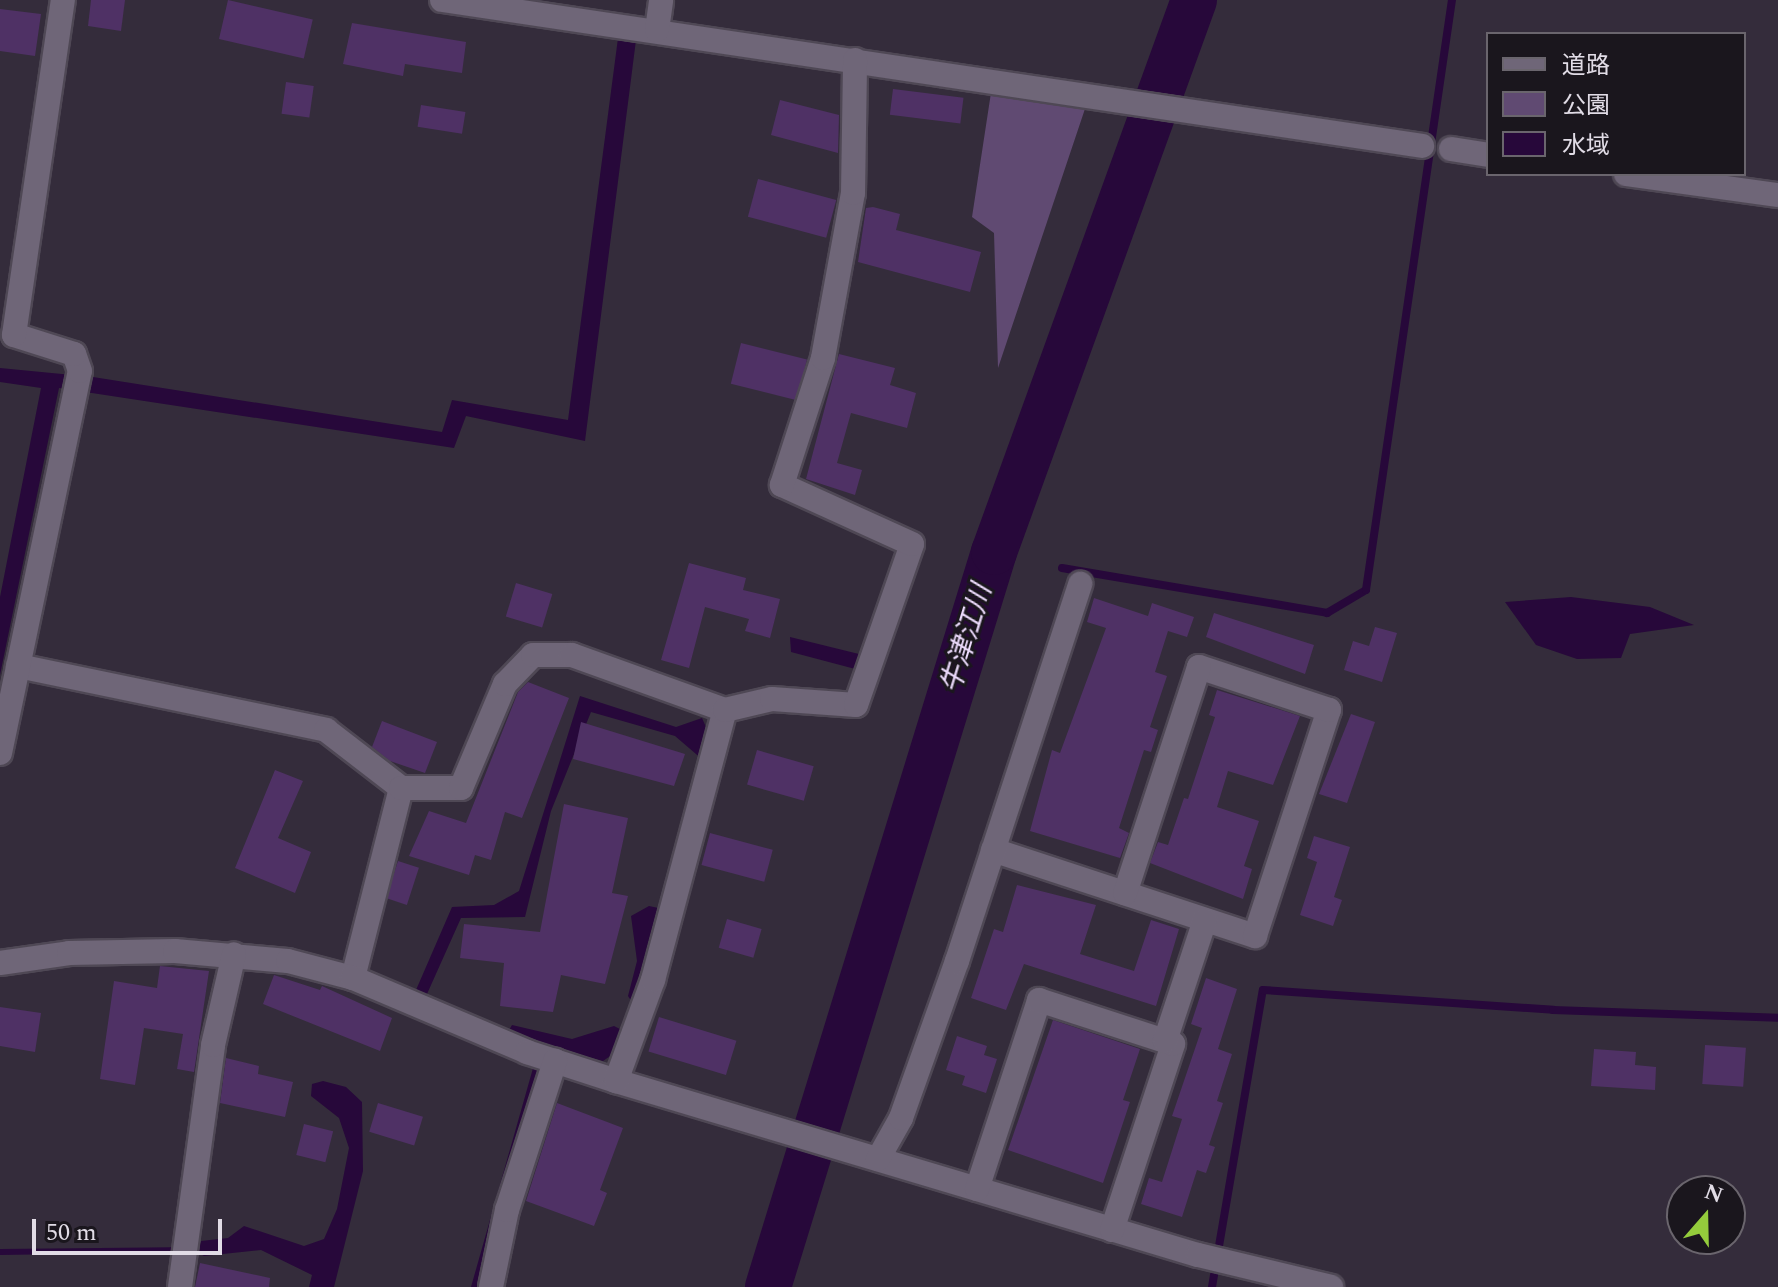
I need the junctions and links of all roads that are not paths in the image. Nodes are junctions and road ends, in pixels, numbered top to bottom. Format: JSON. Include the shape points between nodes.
{"nodes":[{"id":1,"x":63,"y":0,"type":"edge"},
{"id":2,"x":442,"y":0,"type":"edge"},
{"id":3,"x":661,"y":0,"type":"edge"},
{"id":4,"x":657,"y":30,"type":"junction"},
{"id":5,"x":855,"y":60,"type":"junction"},
{"id":6,"x":1422,"y":146,"type":"dead end"},
{"id":7,"x":1451,"y":149,"type":"dead end"},
{"id":8,"x":1486,"y":155,"type":"edge"},
{"id":9,"x":1640,"y":176,"type":"edge"},
{"id":10,"x":1778,"y":195,"type":"edge"},
{"id":11,"x":1080,"y":584,"type":"dead end"},
{"id":12,"x":18,"y":666,"type":"junction"},
{"id":13,"x":725,"y":710,"type":"junction"},
{"id":14,"x":0,"y":753,"type":"edge"},
{"id":15,"x":401,"y":788,"type":"junction"},
{"id":16,"x":993,"y":850,"type":"junction"},
{"id":17,"x":1125,"y":893,"type":"junction"},
{"id":18,"x":1205,"y":920,"type":"junction"},
{"id":19,"x":234,"y":954,"type":"junction"},
{"id":20,"x":0,"y":963,"type":"edge"},
{"id":21,"x":353,"y":978,"type":"junction"},
{"id":22,"x":1165,"y":1041,"type":"junction"},
{"id":23,"x":555,"y":1061,"type":"junction"},
{"id":24,"x":616,"y":1081,"type":"junction"},
{"id":25,"x":878,"y":1159,"type":"junction"},
{"id":26,"x":977,"y":1189,"type":"junction"},
{"id":27,"x":1112,"y":1230,"type":"junction"},
{"id":28,"x":180,"y":1287,"type":"edge"},
{"id":29,"x":491,"y":1287,"type":"edge"},
{"id":30,"x":1331,"y":1287,"type":"edge"}],
"edges":[{"from":1,"to":12,"type":"street","via":[[14,335],[74,354],[80,371]]},
{"from":2,"to":4,"type":"street"},
{"from":3,"to":4,"type":"street"},
{"from":4,"to":5,"type":"street"},
{"from":5,"to":6,"type":"street"},
{"from":5,"to":13,"type":"street","via":[[853,193],[823,358],[782,485],[912,544],[856,705],[772,699]]},
{"from":7,"to":8,"type":"street"},
{"from":9,"to":10,"type":"street"},
{"from":11,"to":16,"type":"street"},
{"from":12,"to":14,"type":"street"},
{"from":12,"to":15,"type":"street","via":[[326,730]]},
{"from":13,"to":15,"type":"street","via":[[572,655],[533,655],[505,684],[461,788]]},
{"from":13,"to":24,"type":"street","via":[[653,980]]},
{"from":15,"to":21,"type":"street"},
{"from":16,"to":17,"type":"street"},
{"from":16,"to":25,"type":"street","via":[[901,1118]]},
{"from":17,"to":18,"type":"street"},
{"from":17,"to":18,"type":"street","via":[[1199,667],[1329,710],[1255,936]]},
{"from":18,"to":22,"type":"street"},
{"from":19,"to":20,"type":"street","via":[[69,953]]},
{"from":19,"to":21,"type":"street"},
{"from":19,"to":28,"type":"street","via":[[213,1045]]},
{"from":21,"to":23,"type":"street"},
{"from":22,"to":26,"type":"street","via":[[1039,1000]]},
{"from":22,"to":27,"type":"street","via":[[1173,1044]]},
{"from":23,"to":24,"type":"street"},
{"from":23,"to":29,"type":"street","via":[[507,1210]]},
{"from":24,"to":25,"type":"street"},
{"from":25,"to":26,"type":"street"},
{"from":26,"to":27,"type":"street"},
{"from":27,"to":30,"type":"street"}]}
